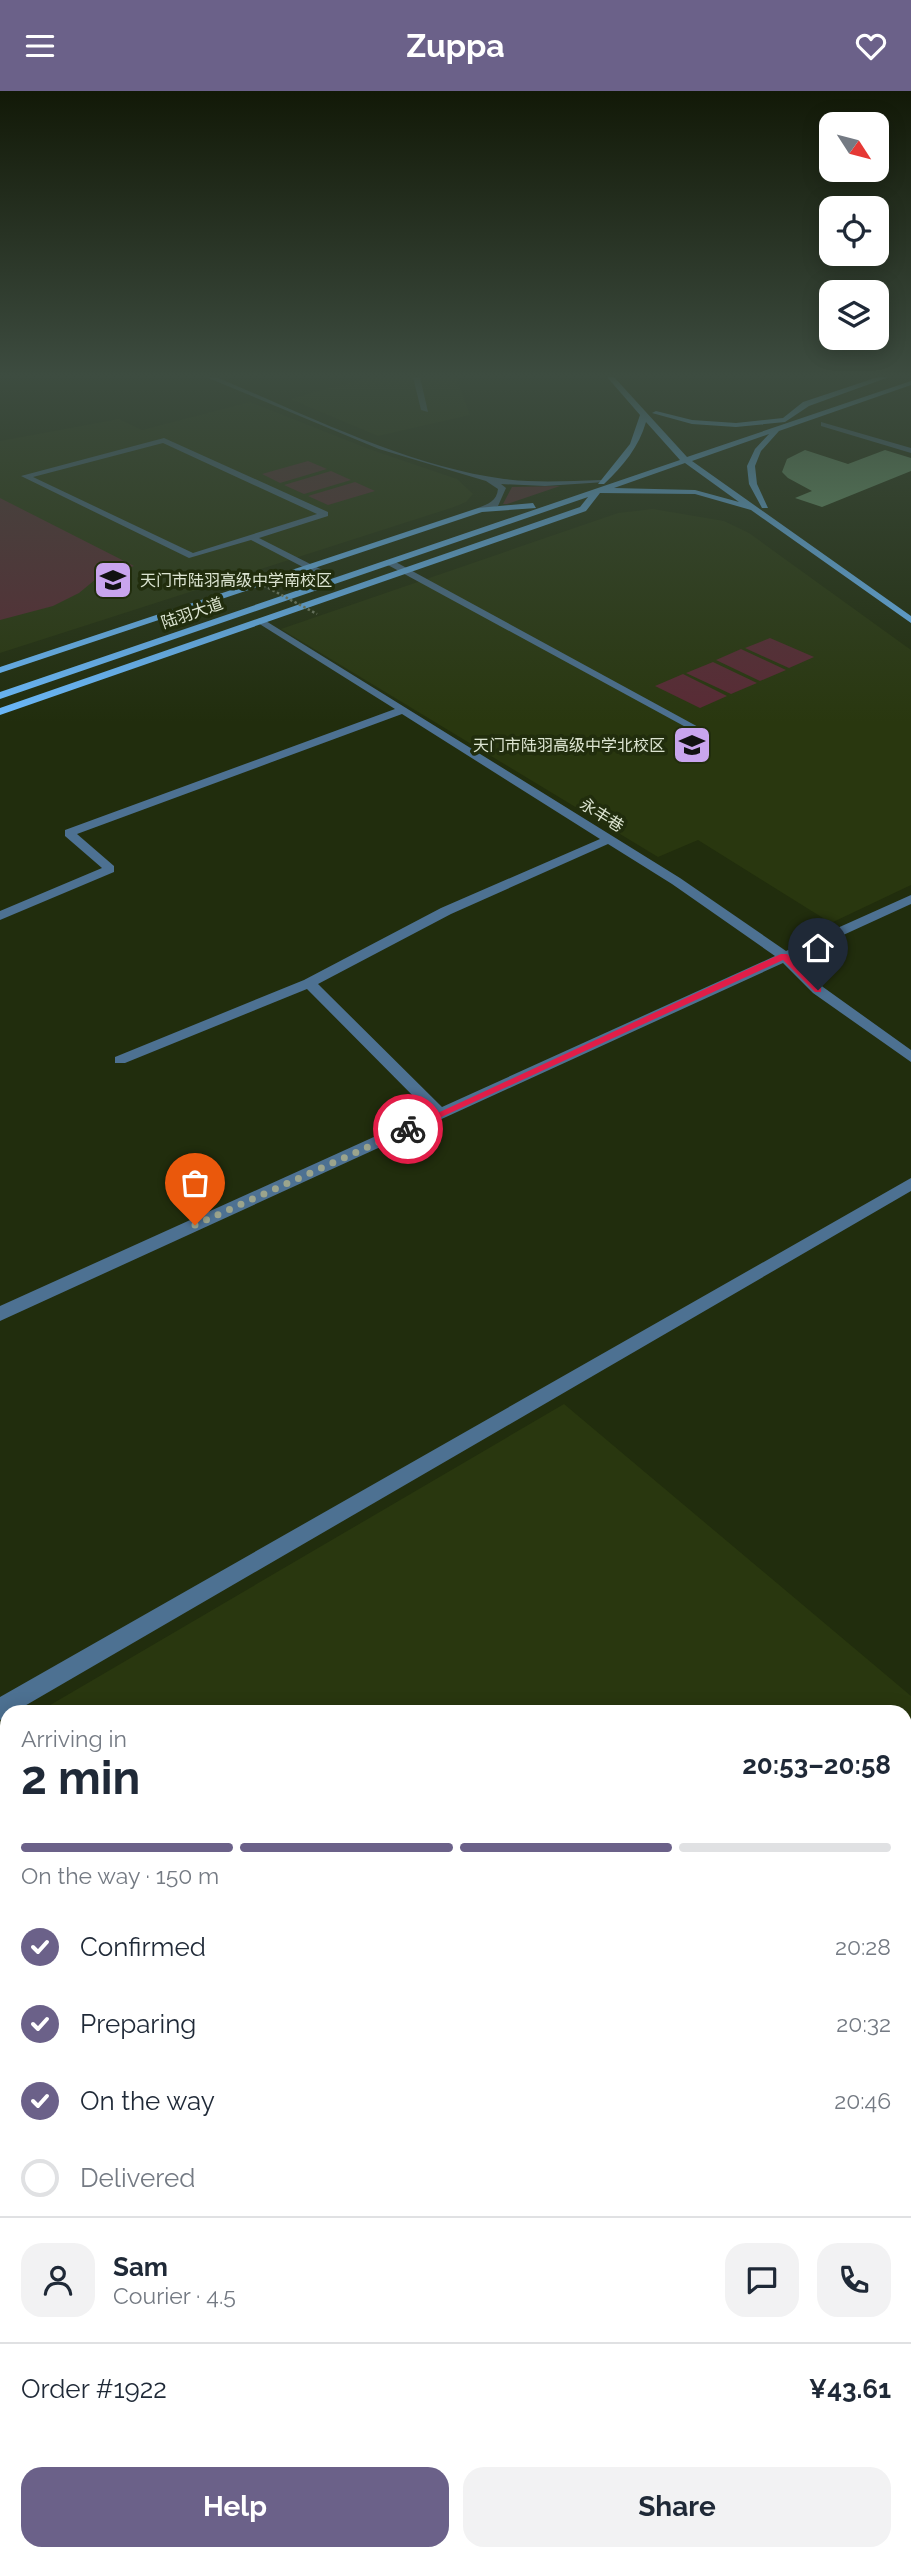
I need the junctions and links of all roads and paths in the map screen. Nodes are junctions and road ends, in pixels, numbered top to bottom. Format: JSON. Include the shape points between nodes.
{"nodes":[{"id":1,"x":59,"y":492,"type":"edge"},
{"id":2,"x":278,"y":492,"type":"edge"},
{"id":3,"x":502,"y":492,"type":"edge"},
{"id":4,"x":579,"y":492,"type":"edge"},
{"id":5,"x":583,"y":492,"type":"edge"},
{"id":6,"x":595,"y":492,"type":"edge"},
{"id":7,"x":696,"y":492,"type":"edge"},
{"id":8,"x":732,"y":492,"type":"edge"},
{"id":9,"x":744,"y":492,"type":"edge"},
{"id":10,"x":757,"y":492,"type":"edge"},
{"id":11,"x":533,"y":506,"type":"junction"},
{"id":12,"x":765,"y":506,"type":"junction"},
{"id":13,"x":751,"y":508,"type":"junction"},
{"id":14,"x":481,"y":510,"type":"junction"},
{"id":15,"x":251,"y":537,"type":"junction"},
{"id":16,"x":388,"y":562,"type":"junction"},
{"id":17,"x":310,"y":567,"type":"junction"},
{"id":18,"x":405,"y":571,"type":"junction"},
{"id":19,"x":246,"y":576,"type":"dead end"},
{"id":20,"x":327,"y":576,"type":"junction"},
{"id":21,"x":911,"y":606,"type":"edge"},
{"id":22,"x":317,"y":614,"type":"dead end"},
{"id":23,"x":911,"y":620,"type":"edge"},
{"id":24,"x":261,"y":621,"type":"junction"},
{"id":25,"x":0,"y":670,"type":"edge"},
{"id":26,"x":0,"y":687,"type":"edge"},
{"id":27,"x":0,"y":696,"type":"edge"},
{"id":28,"x":403,"y":710,"type":"junction"},
{"id":29,"x":0,"y":712,"type":"edge"},
{"id":30,"x":697,"y":729,"type":"dead end"},
{"id":31,"x":609,"y":839,"type":"junction"},
{"id":32,"x":911,"y":899,"type":"edge"},
{"id":33,"x":0,"y":916,"type":"edge"},
{"id":34,"x":784,"y":956,"type":"junction"},
{"id":35,"x":309,"y":983,"type":"junction"},
{"id":36,"x":911,"y":1057,"type":"edge"},
{"id":37,"x":120,"y":1060,"type":"dead end"},
{"id":38,"x":440,"y":1114,"type":"junction"},
{"id":39,"x":911,"y":1184,"type":"edge"},
{"id":40,"x":0,"y":1314,"type":"edge"},
{"id":41,"x":7,"y":1705,"type":"edge"}],
"edges":[{"from":1,"to":15,"type":"street","via":[[192,556]]},
{"from":2,"to":15,"type":"street","via":[[325,514]]},
{"from":3,"to":14,"type":"street","via":[[495,504]]},
{"from":4,"to":11,"type":"main road","name":"陆羽大道"},
{"from":5,"to":16,"type":"main road","name":"陆羽大道"},
{"from":6,"to":18,"type":"main road","via":[[583,509]]},
{"from":7,"to":13,"type":"main road"},
{"from":8,"to":13,"type":"main road"},
{"from":9,"to":12,"type":"main road"},
{"from":10,"to":12,"type":"main road"},
{"from":11,"to":14,"type":"main road"},
{"from":11,"to":20,"type":"main road","name":"陆羽大道"},
{"from":12,"to":21,"type":"main road"},
{"from":13,"to":23,"type":"main road"},
{"from":14,"to":17,"type":"main road"},
{"from":15,"to":17,"type":"street"},
{"from":16,"to":18,"type":"street"},
{"from":16,"to":27,"type":"main road","name":"陆羽大道"},
{"from":17,"to":20,"type":"street"},
{"from":17,"to":25,"type":"main road"},
{"from":18,"to":24,"type":"main road"},
{"from":18,"to":30,"type":"street"},
{"from":19,"to":22,"type":"path","bridge":true},
{"from":20,"to":26,"type":"main road","name":"陆羽大道"},
{"from":24,"to":28,"type":"street","name":"永丰巷"},
{"from":24,"to":29,"type":"main road"},
{"from":28,"to":31,"type":"street","name":"永丰巷"},
{"from":28,"to":33,"type":"street","via":[[69,833],[110,869]]},
{"from":31,"to":34,"type":"street","name":"永丰巷"},
{"from":31,"to":35,"type":"street","via":[[446,911]]},
{"from":32,"to":34,"type":"street"},
{"from":34,"to":36,"type":"street","name":"永丰巷","via":[[818,990]]},
{"from":34,"to":38,"type":"street"},
{"from":35,"to":37,"type":"street"},
{"from":35,"to":38,"type":"street"},
{"from":38,"to":40,"type":"street"},
{"from":39,"to":41,"type":"street"}]}
